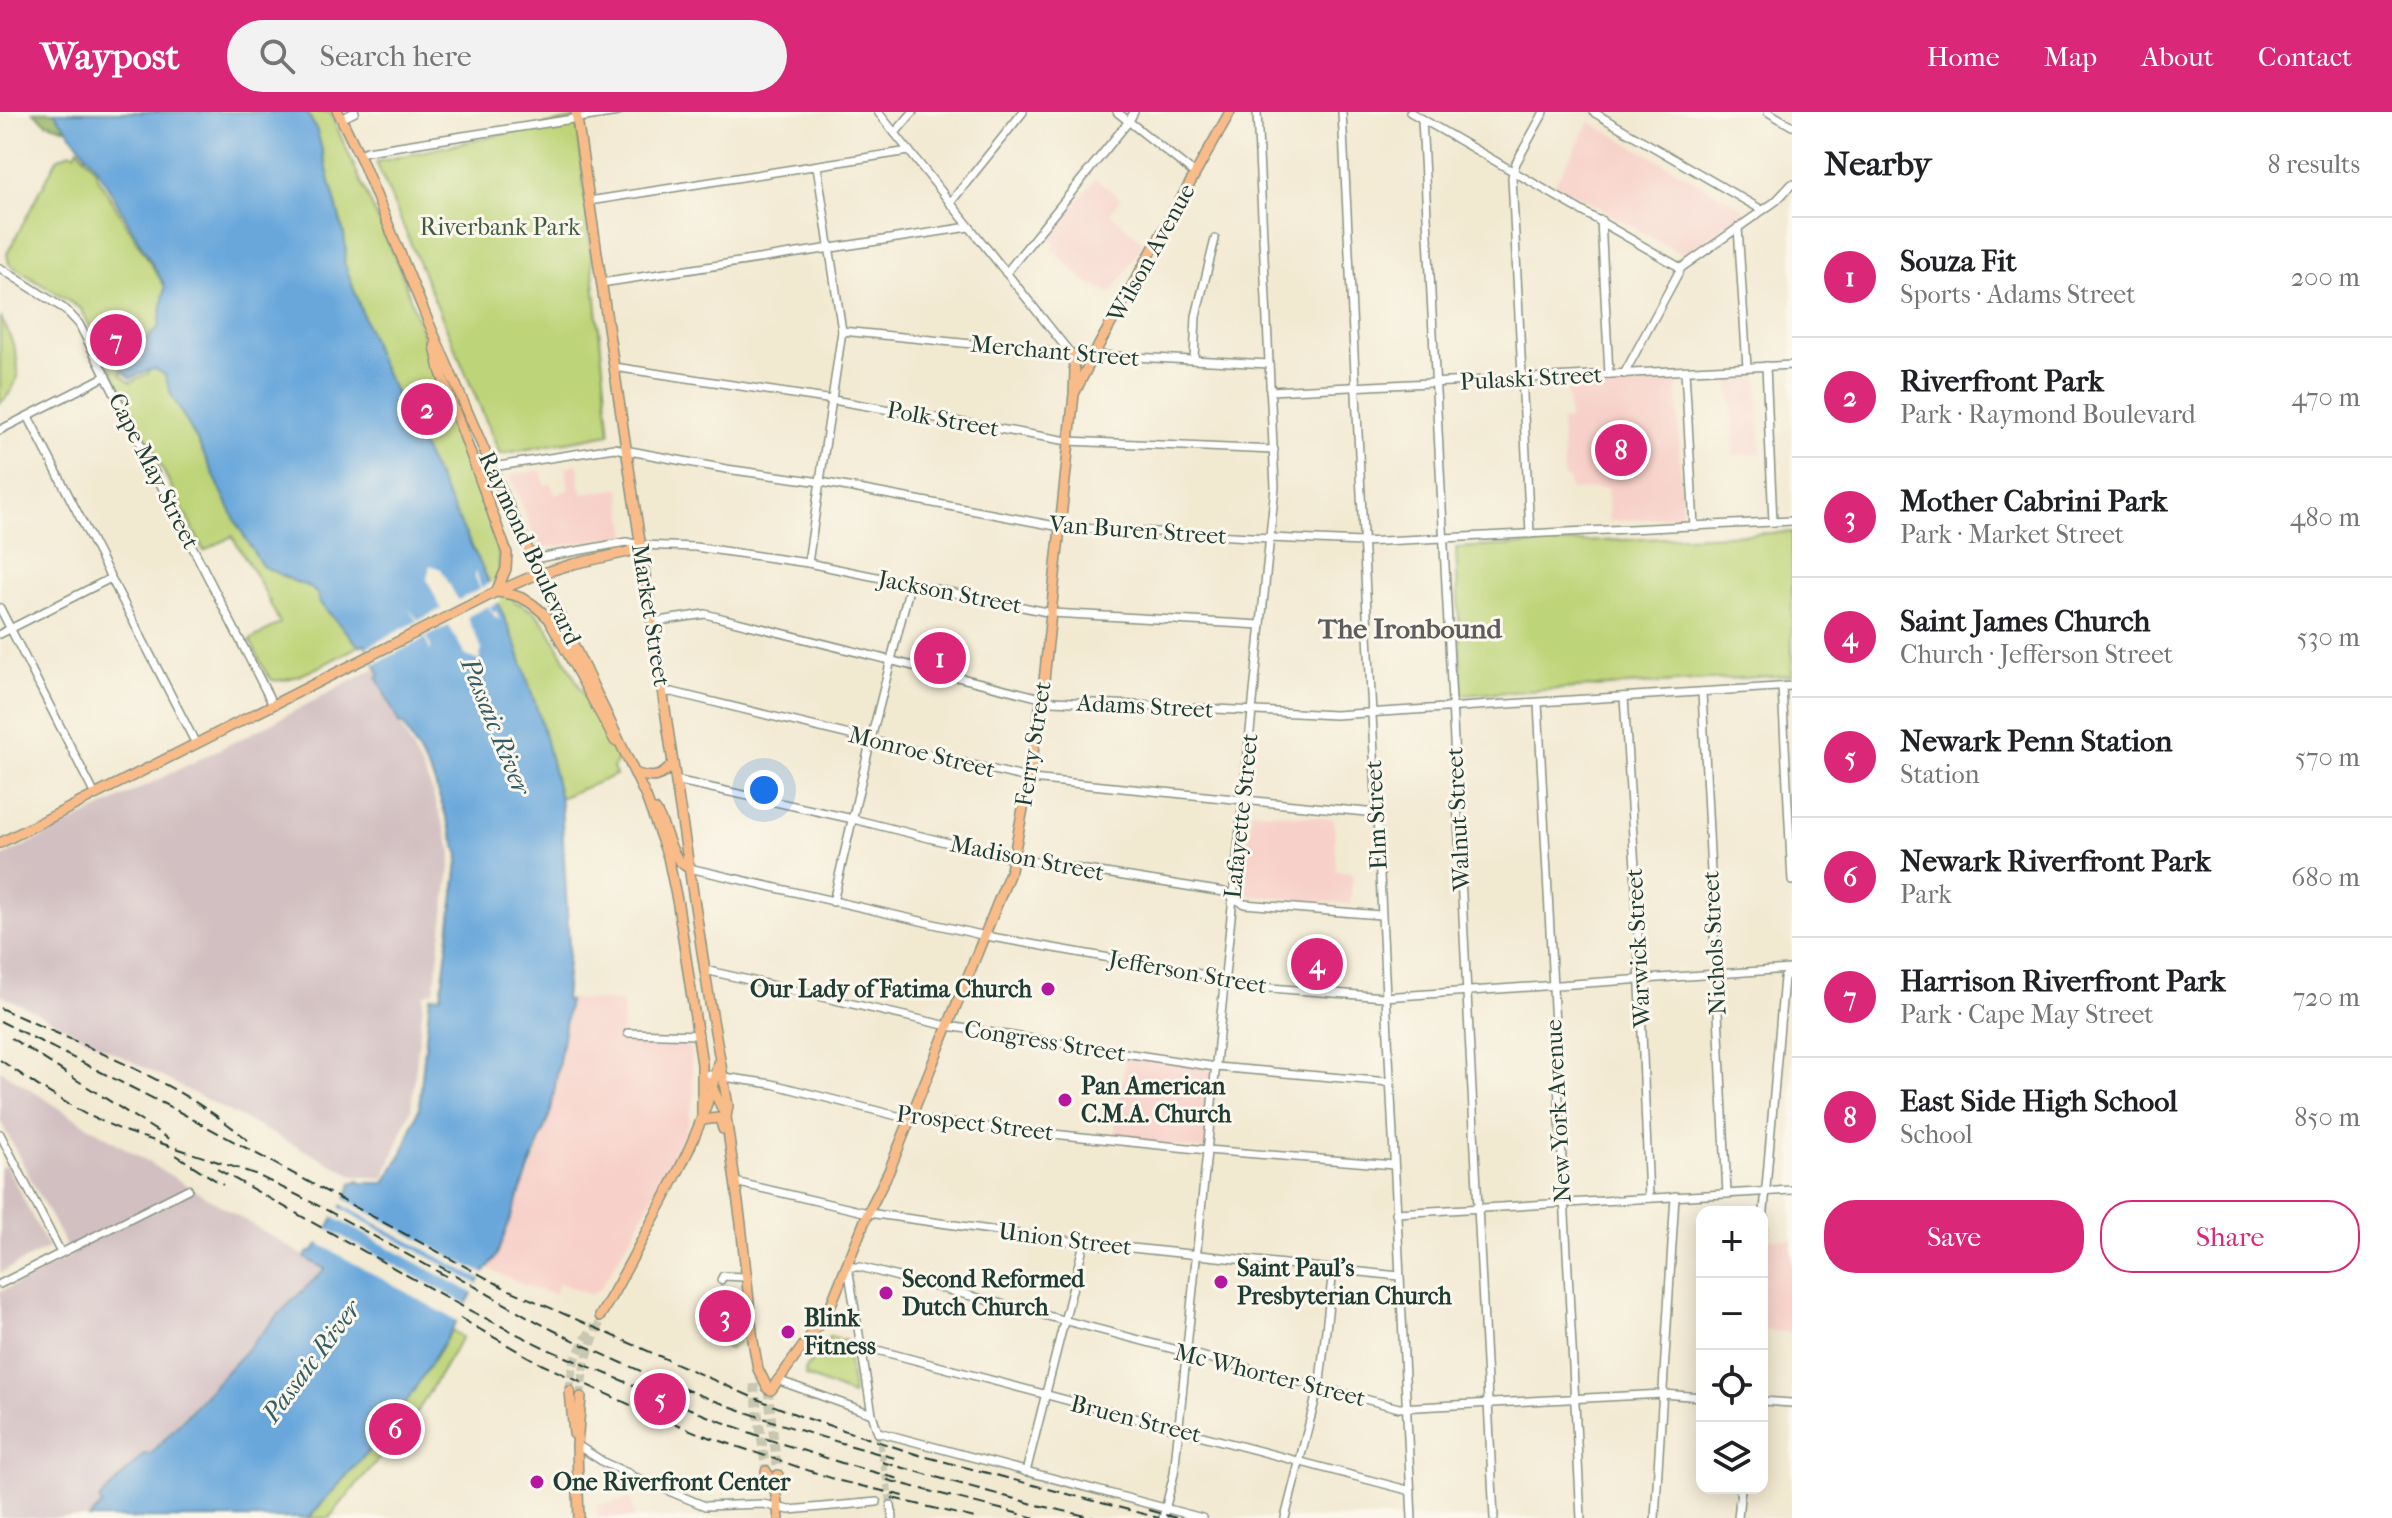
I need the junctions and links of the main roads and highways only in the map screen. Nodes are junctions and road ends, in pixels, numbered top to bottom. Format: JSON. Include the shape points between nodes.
{"nodes":[{"id":1,"x":1230,"y":112,"type":"edge"},
{"id":2,"x":577,"y":115,"type":"edge"},
{"id":3,"x":340,"y":116,"type":"edge"},
{"id":4,"x":431,"y":328,"type":"junction"},
{"id":5,"x":1071,"y":354,"type":"joint"},
{"id":6,"x":1095,"y":355,"type":"junction"},
{"id":7,"x":1074,"y":394,"type":"junction"},
{"id":8,"x":640,"y":545,"type":"junction"},
{"id":9,"x":507,"y":586,"type":"junction"},
{"id":10,"x":627,"y":758,"type":"junction"},
{"id":11,"x":673,"y":763,"type":"junction"},
{"id":12,"x":635,"y":773,"type":"junction"},
{"id":13,"x":646,"y":797,"type":"junction"},
{"id":14,"x":0,"y":843,"type":"edge"},
{"id":15,"x":689,"y":868,"type":"junction"},
{"id":16,"x":720,"y":1075,"type":"junction"},
{"id":17,"x":703,"y":1076,"type":"junction"},
{"id":18,"x":713,"y":1089,"type":"junction"},
{"id":19,"x":726,"y":1117,"type":"junction"},
{"id":20,"x":702,"y":1120,"type":"junction"},
{"id":21,"x":729,"y":1138,"type":"junction"},
{"id":22,"x":601,"y":1317,"type":"tunnel mouth"},
{"id":23,"x":758,"y":1369,"type":"junction"},
{"id":24,"x":777,"y":1380,"type":"junction"},
{"id":25,"x":754,"y":1384,"type":"tunnel mouth"},
{"id":26,"x":570,"y":1391,"type":"tunnel mouth"},
{"id":27,"x":581,"y":1397,"type":"tunnel mouth"},
{"id":28,"x":577,"y":1445,"type":"junction"},
{"id":29,"x":766,"y":1471,"type":"tunnel mouth"},
{"id":30,"x":778,"y":1475,"type":"tunnel mouth"},
{"id":31,"x":775,"y":1488,"type":"junction"},
{"id":32,"x":778,"y":1513,"type":"edge"},
{"id":33,"x":579,"y":1518,"type":"edge"}],
"edges":[{"from":1,"to":6,"type":"main road","name":"Wilson Avenue"},
{"from":2,"to":8,"type":"main road","name":"Market Street"},
{"from":3,"to":4,"type":"main road","name":"Raymond Boulevard"},
{"from":4,"to":9,"type":"main road","via":[[440,370],[507,553]]},
{"from":4,"to":10,"type":"main road","name":"Raymond Boulevard"},
{"from":5,"to":6,"type":"main road","name":"Merchant Street"},
{"from":5,"to":7,"type":"main road","name":"Ferry Street"},
{"from":6,"to":7,"type":"main road","name":"Wilson Avenue"},
{"from":7,"to":24,"type":"main road","name":"Ferry Street","via":[[1042,698],[1013,859],[986,936],[828,1312]]},
{"from":8,"to":9,"type":"main road","name":"Jackson Street","bridge":true},
{"from":8,"to":11,"type":"main road","name":"Market Street"},
{"from":9,"to":10,"type":"main road","via":[[549,619]]},
{"from":9,"to":14,"type":"main road","name":"Jackson Street"},
{"from":10,"to":12,"type":"main road","name":"Raymond Boulevard"},
{"from":11,"to":12,"type":"main road","via":[[654,778]]},
{"from":11,"to":15,"type":"main road","name":"Market Street"},
{"from":12,"to":13,"type":"main road","name":"Raymond Boulevard"},
{"from":13,"to":15,"type":"main road","via":[[662,820],[678,862]]},
{"from":13,"to":17,"type":"main road","name":"Raymond Boulevard","via":[[670,867]]},
{"from":15,"to":16,"type":"main road","name":"Market Street"},
{"from":16,"to":18,"type":"main road"},
{"from":16,"to":19,"type":"main road"},
{"from":17,"to":18,"type":"main road"},
{"from":17,"to":20,"type":"main road"},
{"from":18,"to":19,"type":"main road"},
{"from":18,"to":20,"type":"main road"},
{"from":19,"to":21,"type":"main road"},
{"from":20,"to":21,"type":"main road","via":[[718,1118]]},
{"from":20,"to":22,"type":"main road"},
{"from":21,"to":23,"type":"main road"},
{"from":23,"to":24,"type":"main road"},
{"from":23,"to":24,"type":"main road","name":"Ferry Street","via":[[770,1389]]},
{"from":23,"to":25,"type":"main road"},
{"from":26,"to":28,"type":"main road"},
{"from":27,"to":28,"type":"main road"},
{"from":28,"to":33,"type":"main road"},
{"from":29,"to":31,"type":"main road"},
{"from":30,"to":31,"type":"main road"},
{"from":31,"to":32,"type":"main road"}]}
